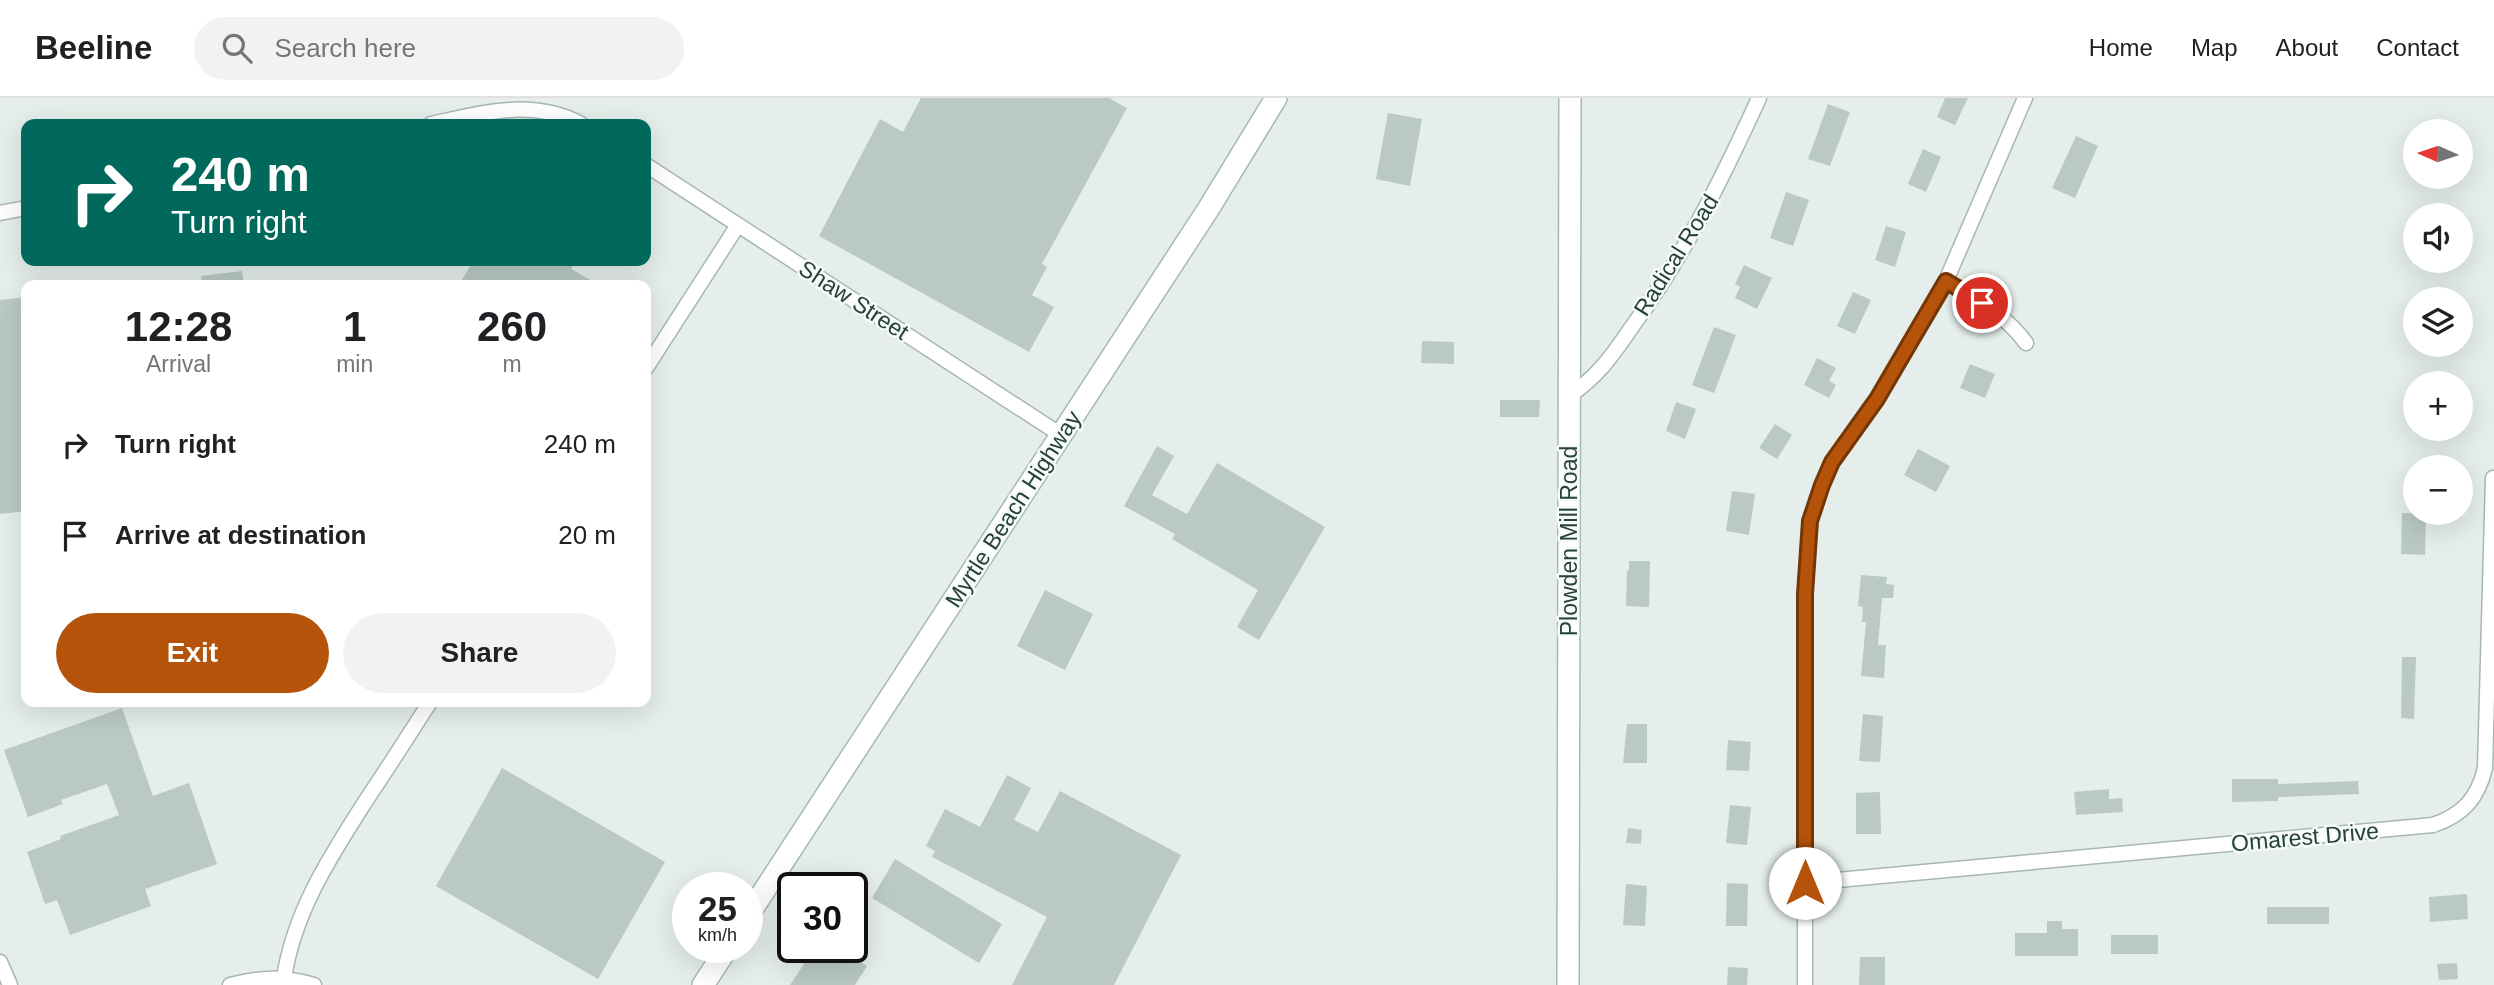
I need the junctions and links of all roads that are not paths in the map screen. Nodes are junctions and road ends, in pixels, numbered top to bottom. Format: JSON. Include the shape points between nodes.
{"nodes":[{"id":1,"x":1276,"y":98,"type":"edge"},
{"id":2,"x":1570,"y":98,"type":"edge"},
{"id":3,"x":1759,"y":98,"type":"edge"},
{"id":4,"x":2025,"y":98,"type":"edge"},
{"id":5,"x":546,"y":104,"type":"edge"},
{"id":6,"x":458,"y":119,"type":"edge"},
{"id":7,"x":572,"y":119,"type":"edge"},
{"id":8,"x":651,"y":168,"type":"edge"},
{"id":9,"x":21,"y":209,"type":"edge"},
{"id":10,"x":0,"y":213,"type":"edge"},
{"id":11,"x":738,"y":225,"type":"junction"},
{"id":12,"x":1946,"y":281,"type":"junction"},
{"id":13,"x":2026,"y":342,"type":"dead end"},
{"id":14,"x":651,"y":360,"type":"edge"},
{"id":15,"x":1569,"y":396,"type":"junction"},
{"id":16,"x":1061,"y":435,"type":"junction"},
{"id":17,"x":2493,"y":478,"type":"edge"},
{"id":18,"x":427,"y":707,"type":"edge"},
{"id":19,"x":1805,"y":883,"type":"junction"},
{"id":20,"x":763,"y":892,"type":"edge"},
{"id":21,"x":0,"y":962,"type":"edge"},
{"id":22,"x":717,"y":963,"type":"edge"},
{"id":23,"x":284,"y":978,"type":"junction"},
{"id":24,"x":10,"y":985,"type":"edge"},
{"id":25,"x":230,"y":985,"type":"edge"},
{"id":26,"x":314,"y":985,"type":"edge"},
{"id":27,"x":703,"y":985,"type":"edge"},
{"id":28,"x":1568,"y":985,"type":"edge"},
{"id":29,"x":1805,"y":985,"type":"edge"}],
"edges":[{"from":1,"to":16,"type":"main road","name":"Myrtle Beach Highway"},
{"from":2,"to":15,"type":"main road","name":"Plowden Mill Road"},
{"from":3,"to":15,"type":"street","name":"Radical Road","via":[[1707,209],[1650,302],[1600,372]]},
{"from":4,"to":12,"type":"street"},
{"from":5,"to":6,"type":"street"},
{"from":5,"to":7,"type":"street"},
{"from":8,"to":11,"type":"street","name":"Shaw Street"},
{"from":9,"to":10,"type":"street"},
{"from":11,"to":14,"type":"street"},
{"from":11,"to":16,"type":"street","name":"Shaw Street"},
{"from":12,"to":13,"type":"street","via":[[2000,314]]},
{"from":12,"to":19,"type":"street","via":[[1877,399],[1832,462],[1810,521],[1805,594]]},
{"from":15,"to":28,"type":"main road","name":"Plowden Mill Road"},
{"from":16,"to":20,"type":"main road","name":"Myrtle Beach Highway"},
{"from":17,"to":19,"type":"street","name":"Omarest Drive","via":[[2485,768],[2474,799],[2449,820]]},
{"from":18,"to":23,"type":"street","via":[[311,893],[288,952]]},
{"from":19,"to":29,"type":"street"},
{"from":21,"to":24,"type":"street"},
{"from":22,"to":27,"type":"main road"},
{"from":23,"to":25,"type":"street"},
{"from":23,"to":26,"type":"street"}]}
